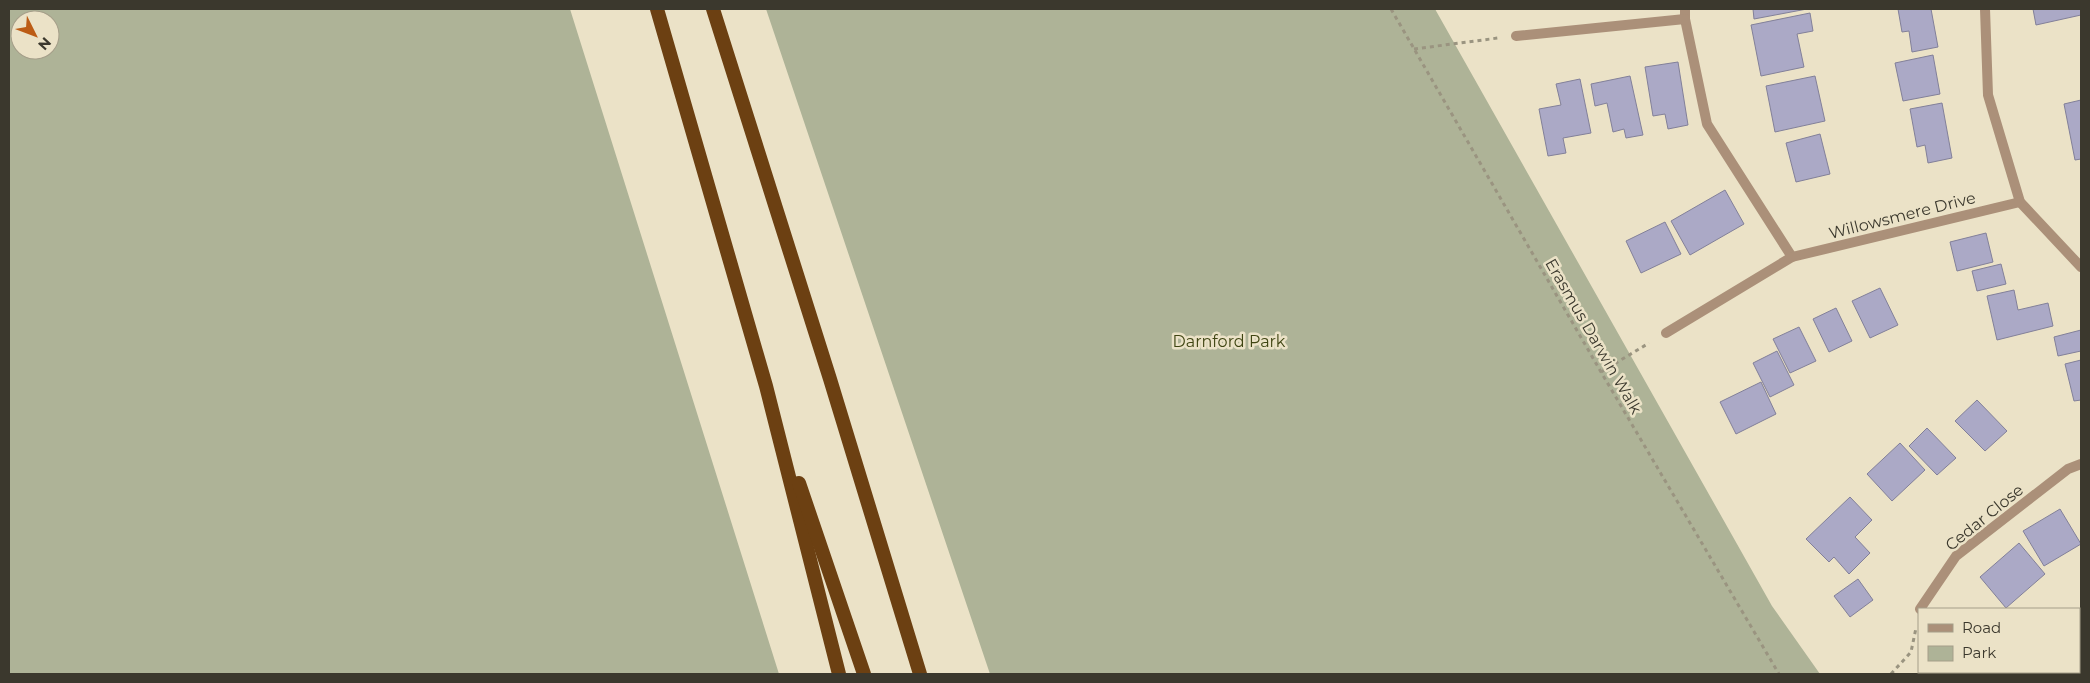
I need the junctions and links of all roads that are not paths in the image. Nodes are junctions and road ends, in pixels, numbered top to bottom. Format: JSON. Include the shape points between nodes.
{"nodes":[{"id":1,"x":657,"y":9,"type":"edge"},
{"id":2,"x":713,"y":9,"type":"edge"},
{"id":3,"x":1985,"y":9,"type":"edge"},
{"id":4,"x":1685,"y":14,"type":"edge"},
{"id":5,"x":1516,"y":36,"type":"road end"},
{"id":6,"x":2020,"y":202,"type":"junction"},
{"id":7,"x":1792,"y":257,"type":"junction"},
{"id":8,"x":2081,"y":267,"type":"edge"},
{"id":9,"x":1666,"y":333,"type":"road end"},
{"id":10,"x":766,"y":386,"type":"junction"},
{"id":11,"x":2081,"y":464,"type":"edge"},
{"id":12,"x":1921,"y":608,"type":"edge"},
{"id":13,"x":839,"y":674,"type":"edge"},
{"id":14,"x":864,"y":674,"type":"edge"},
{"id":15,"x":920,"y":674,"type":"edge"}],
"edges":[{"from":1,"to":10,"type":"highway"},
{"from":2,"to":15,"type":"highway"},
{"from":3,"to":6,"type":"street","via":[[1988,95]]},
{"from":4,"to":5,"type":"street"},
{"from":4,"to":7,"type":"street","via":[[1707,124]]},
{"from":6,"to":7,"type":"street","name":"Willowsmere Drive"},
{"from":6,"to":8,"type":"street"},
{"from":7,"to":9,"type":"street","name":"Willowsmere Drive"},
{"from":10,"to":13,"type":"highway"},
{"from":10,"to":14,"type":"highway"},
{"from":11,"to":12,"type":"street","name":"Cedar Close","via":[[2068,469],[1956,556]]}]}
